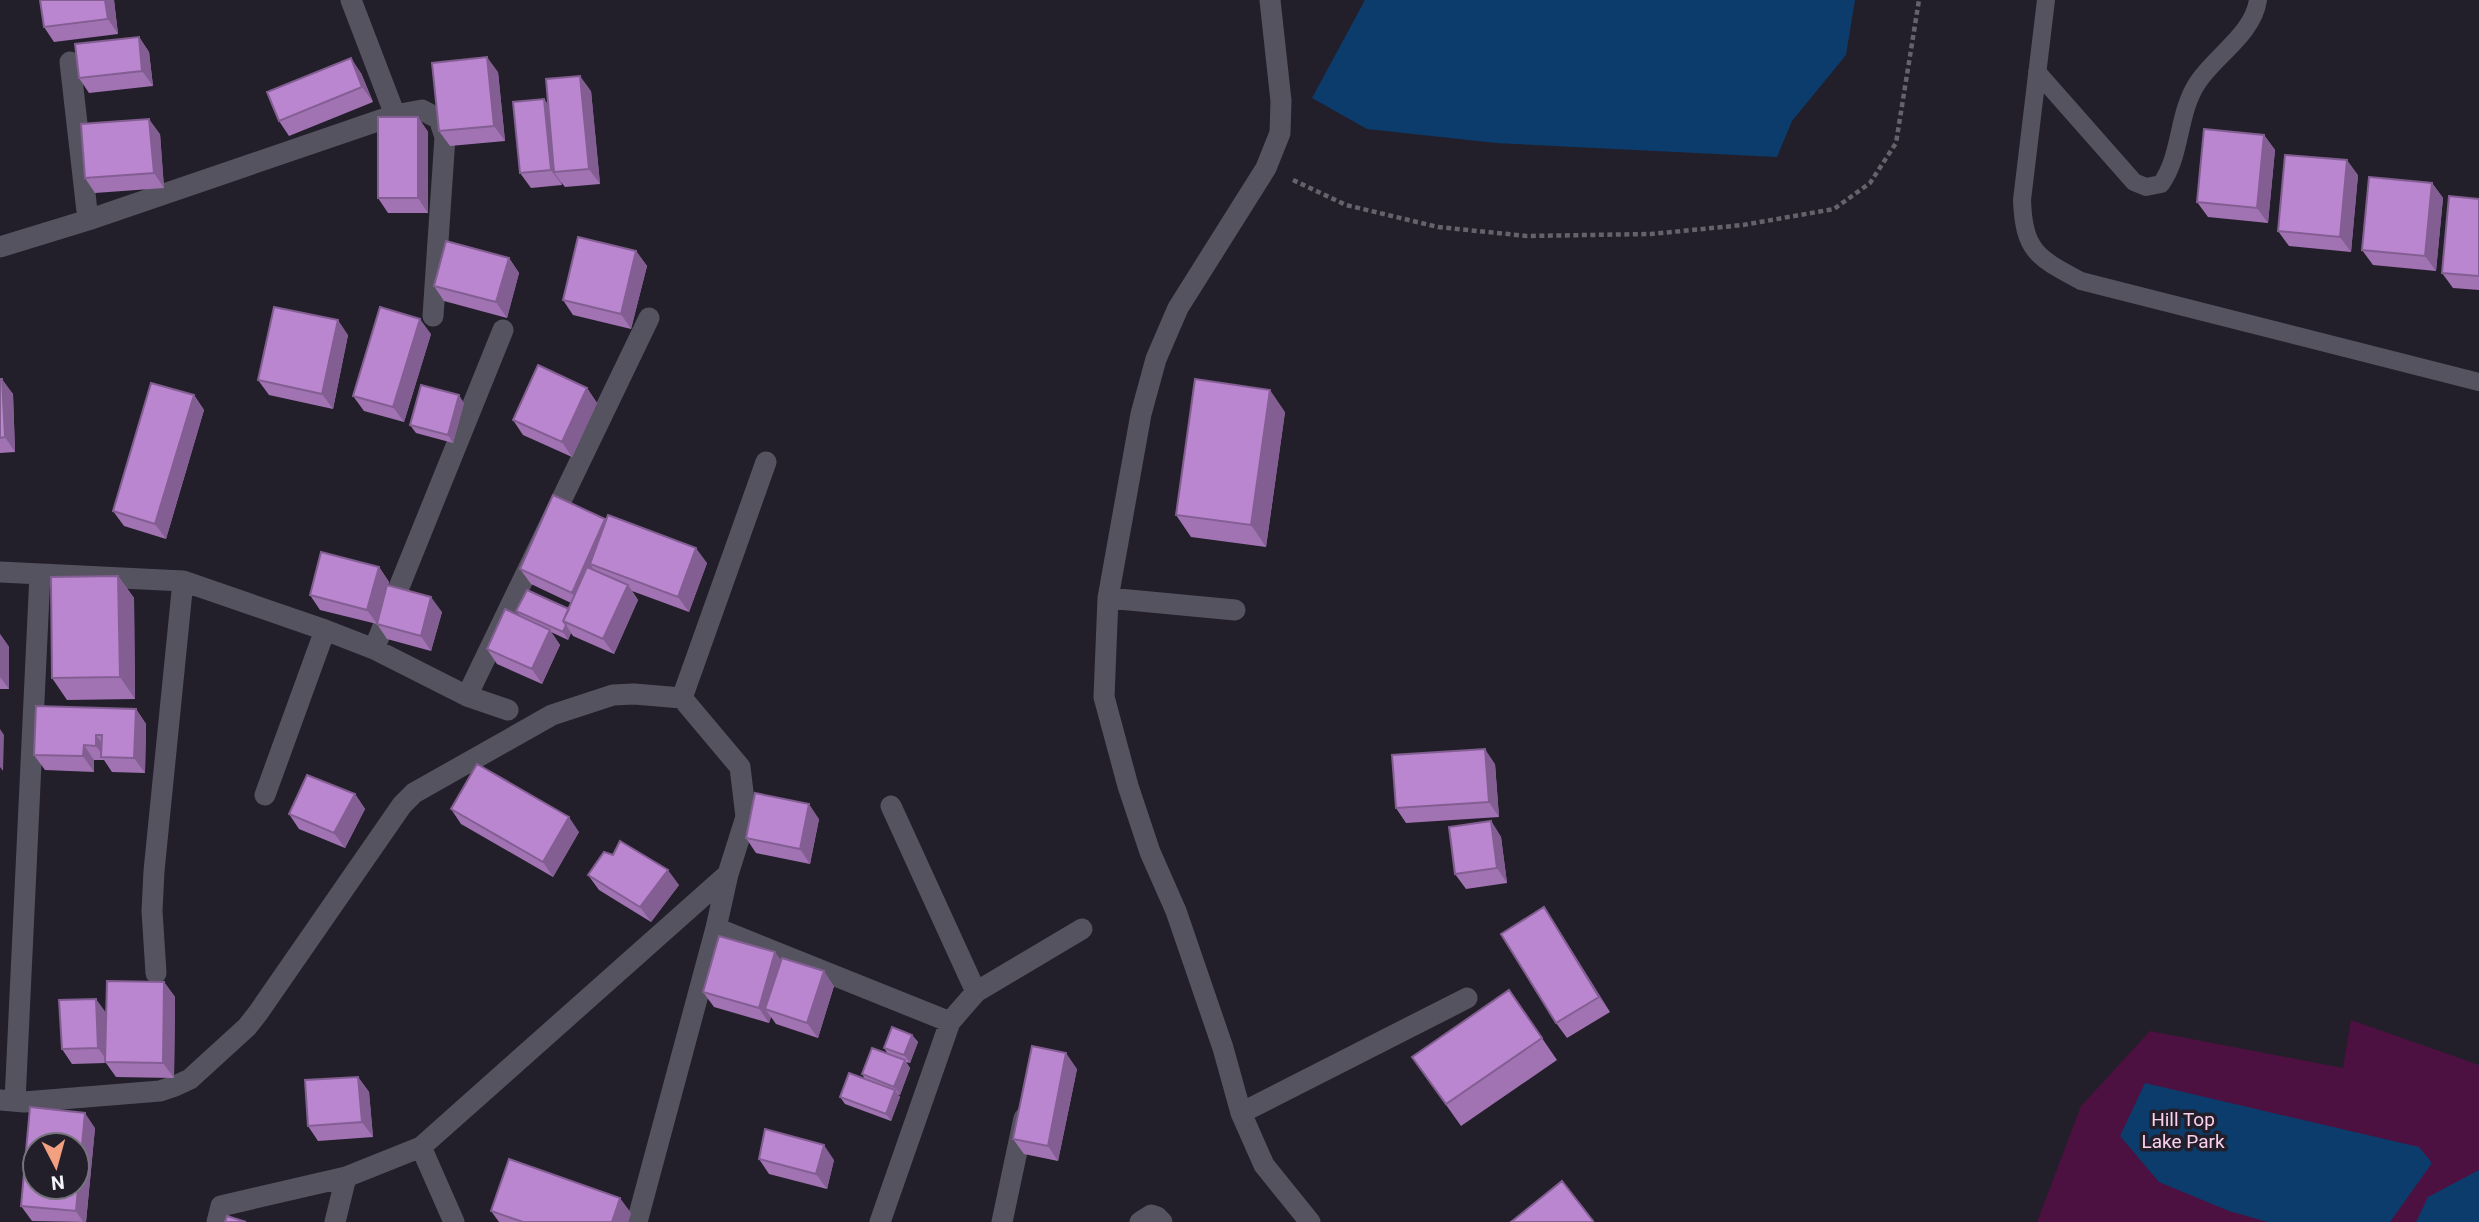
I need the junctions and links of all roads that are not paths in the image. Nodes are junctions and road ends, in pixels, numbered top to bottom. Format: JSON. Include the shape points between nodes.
{"nodes":[{"id":1,"x":351,"y":0,"type":"edge"},
{"id":2,"x":1270,"y":0,"type":"edge"},
{"id":3,"x":2046,"y":0,"type":"edge"},
{"id":4,"x":2258,"y":0,"type":"edge"},
{"id":5,"x":71,"y":62,"type":"dead end"},
{"id":6,"x":2037,"y":72,"type":"junction"},
{"id":7,"x":395,"y":115,"type":"junction"},
{"id":8,"x":88,"y":220,"type":"junction"},
{"id":9,"x":0,"y":247,"type":"edge"},
{"id":10,"x":433,"y":316,"type":"dead end"},
{"id":11,"x":649,"y":318,"type":"dead end"},
{"id":12,"x":503,"y":330,"type":"dead end"},
{"id":13,"x":2479,"y":382,"type":"edge"},
{"id":14,"x":766,"y":462,"type":"dead end"},
{"id":15,"x":0,"y":572,"type":"edge"},
{"id":16,"x":40,"y":574,"type":"junction"},
{"id":17,"x":183,"y":581,"type":"junction"},
{"id":18,"x":1108,"y":598,"type":"junction"},
{"id":19,"x":1235,"y":610,"type":"dead end"},
{"id":20,"x":325,"y":629,"type":"junction"},
{"id":21,"x":374,"y":649,"type":"junction"},
{"id":22,"x":467,"y":696,"type":"junction"},
{"id":23,"x":682,"y":698,"type":"junction"},
{"id":24,"x":508,"y":710,"type":"dead end"},
{"id":25,"x":265,"y":795,"type":"dead end"},
{"id":26,"x":891,"y":806,"type":"dead end"},
{"id":27,"x":728,"y":874,"type":"junction"},
{"id":28,"x":716,"y":928,"type":"junction"},
{"id":29,"x":1082,"y":929,"type":"dead end"},
{"id":30,"x":156,"y":974,"type":"dead end"},
{"id":31,"x":976,"y":992,"type":"junction"},
{"id":32,"x":1466,"y":998,"type":"dead end"},
{"id":33,"x":950,"y":1022,"type":"junction"},
{"id":34,"x":8,"y":1101,"type":"edge"},
{"id":35,"x":1027,"y":1102,"type":"edge"},
{"id":36,"x":1241,"y":1113,"type":"junction"},
{"id":37,"x":421,"y":1147,"type":"junction"},
{"id":38,"x":346,"y":1177,"type":"junction"},
{"id":39,"x":218,"y":1222,"type":"edge"},
{"id":40,"x":335,"y":1222,"type":"edge"},
{"id":41,"x":454,"y":1222,"type":"edge"},
{"id":42,"x":637,"y":1222,"type":"edge"},
{"id":43,"x":880,"y":1222,"type":"edge"},
{"id":44,"x":1002,"y":1222,"type":"edge"},
{"id":45,"x":1140,"y":1222,"type":"edge"},
{"id":46,"x":1162,"y":1222,"type":"edge"},
{"id":47,"x":1310,"y":1222,"type":"edge"}],
"edges":[{"from":1,"to":7,"type":"street"},
{"from":2,"to":18,"type":"street","via":[[1280,133],[1266,168],[1178,308],[1156,359],[1141,414]]},
{"from":3,"to":6,"type":"lane"},
{"from":4,"to":6,"type":"lane","via":[[2246,27],[2196,85],[2169,173],[2161,184],[2146,187],[2134,182]]},
{"from":5,"to":8,"type":"street"},
{"from":6,"to":13,"type":"lane","via":[[2022,218],[2029,243],[2042,260],[2081,281]]},
{"from":7,"to":8,"type":"street"},
{"from":7,"to":10,"type":"street","via":[[422,110],[439,119],[445,137]]},
{"from":8,"to":9,"type":"street"},
{"from":11,"to":22,"type":"street"},
{"from":12,"to":21,"type":"street"},
{"from":14,"to":23,"type":"street"},
{"from":15,"to":16,"type":"street"},
{"from":16,"to":17,"type":"street"},
{"from":16,"to":34,"type":"street"},
{"from":17,"to":20,"type":"street"},
{"from":17,"to":30,"type":"street","via":[[154,871]]},
{"from":18,"to":19,"type":"street"},
{"from":18,"to":36,"type":"street","via":[[1104,697],[1128,786],[1181,923]]},
{"from":20,"to":21,"type":"street"},
{"from":20,"to":25,"type":"street"},
{"from":21,"to":22,"type":"street"},
{"from":22,"to":24,"type":"street"},
{"from":23,"to":27,"type":"street","via":[[740,767],[746,817]]},
{"from":23,"to":34,"type":"street","via":[[613,695],[552,715],[414,793],[258,1013],[190,1079],[160,1091]]},
{"from":26,"to":31,"type":"street"},
{"from":27,"to":28,"type":"street"},
{"from":27,"to":37,"type":"street"},
{"from":28,"to":33,"type":"street"},
{"from":28,"to":42,"type":"street"},
{"from":29,"to":31,"type":"street"},
{"from":31,"to":33,"type":"street"},
{"from":32,"to":36,"type":"street"},
{"from":33,"to":43,"type":"street"},
{"from":35,"to":44,"type":"street"},
{"from":36,"to":47,"type":"street","via":[[1264,1165]]},
{"from":37,"to":38,"type":"street"},
{"from":37,"to":41,"type":"street"},
{"from":38,"to":39,"type":"street","via":[[221,1206]]},
{"from":38,"to":40,"type":"street"},
{"from":45,"to":46,"type":"street","via":[[1151,1216]]}]}
